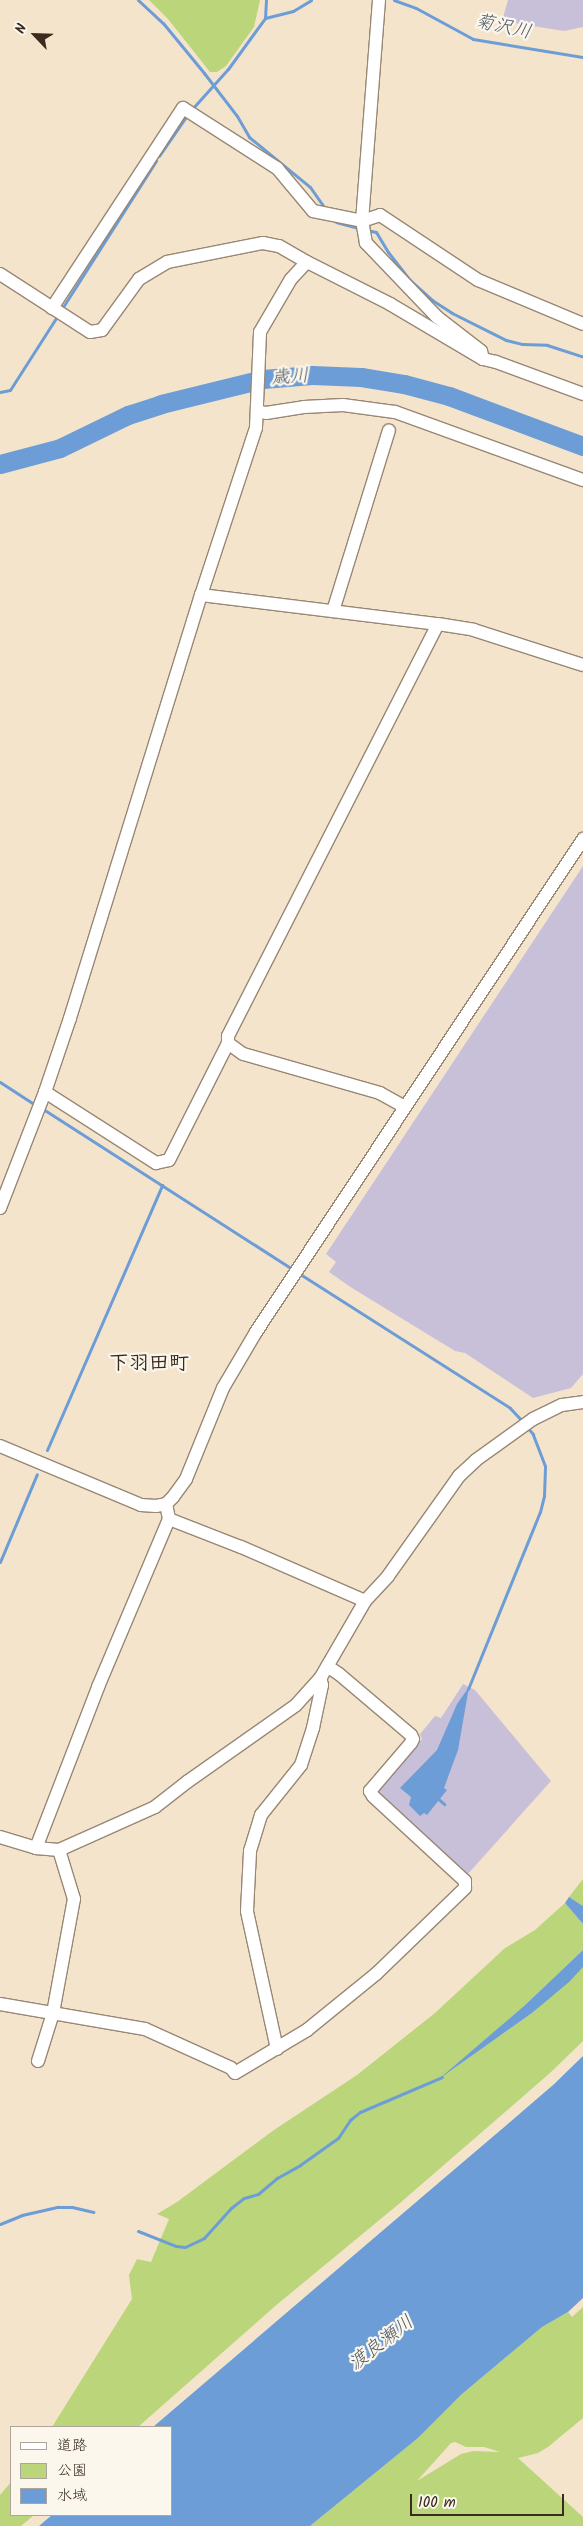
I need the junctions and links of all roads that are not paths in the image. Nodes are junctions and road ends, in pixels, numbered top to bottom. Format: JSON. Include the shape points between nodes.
{"nodes":[{"id":1,"x":379,"y":2,"type":"edge"},
{"id":2,"x":363,"y":226,"type":"junction"},
{"id":3,"x":307,"y":262,"type":"junction"},
{"id":4,"x":0,"y":274,"type":"edge"},
{"id":5,"x":52,"y":308,"type":"junction"},
{"id":6,"x":583,"y":324,"type":"edge"},
{"id":7,"x":483,"y":359,"type":"junction"},
{"id":8,"x":583,"y":394,"type":"edge"},
{"id":9,"x":258,"y":405,"type":"junction"},
{"id":10,"x":389,"y":430,"type":"dead end"},
{"id":11,"x":583,"y":480,"type":"edge"},
{"id":12,"x":201,"y":595,"type":"junction"},
{"id":13,"x":333,"y":611,"type":"junction"},
{"id":14,"x":438,"y":624,"type":"junction"},
{"id":15,"x":583,"y":665,"type":"edge"},
{"id":16,"x":583,"y":839,"type":"edge"},
{"id":17,"x":228,"y":1043,"type":"junction"},
{"id":18,"x":41,"y":1102,"type":"junction"},
{"id":19,"x":405,"y":1107,"type":"junction"},
{"id":20,"x":0,"y":1208,"type":"edge"},
{"id":21,"x":583,"y":1402,"type":"edge"},
{"id":22,"x":0,"y":1446,"type":"edge"},
{"id":23,"x":166,"y":1504,"type":"junction"},
{"id":24,"x":169,"y":1519,"type":"junction"},
{"id":25,"x":365,"y":1601,"type":"junction"},
{"id":26,"x":327,"y":1666,"type":"junction"},
{"id":27,"x":320,"y":1678,"type":"junction"},
{"id":28,"x":0,"y":1837,"type":"edge"},
{"id":29,"x":36,"y":1848,"type":"junction"},
{"id":30,"x":59,"y":1850,"type":"junction"},
{"id":31,"x":0,"y":2004,"type":"edge"},
{"id":32,"x":53,"y":2013,"type":"junction"},
{"id":33,"x":277,"y":2050,"type":"junction"},
{"id":34,"x":38,"y":2061,"type":"dead end"}],
"edges":[{"from":1,"to":2,"type":"street"},
{"from":2,"to":5,"type":"street","via":[[313,211],[276,168],[183,108]]},
{"from":2,"to":6,"type":"street","via":[[380,215],[478,280]]},
{"from":2,"to":7,"type":"street","via":[[366,243],[437,317],[481,351]]},
{"from":3,"to":5,"type":"street","via":[[286,249],[263,243],[167,262],[139,279],[102,330],[90,332]]},
{"from":3,"to":7,"type":"street","via":[[390,304]]},
{"from":3,"to":9,"type":"street","via":[[291,279],[260,332]]},
{"from":4,"to":5,"type":"street"},
{"from":7,"to":8,"type":"street"},
{"from":9,"to":11,"type":"street","via":[[266,413],[343,405],[395,412]]},
{"from":9,"to":12,"type":"street","via":[[256,428]]},
{"from":10,"to":13,"type":"street"},
{"from":12,"to":13,"type":"street"},
{"from":12,"to":18,"type":"street"},
{"from":13,"to":14,"type":"street"},
{"from":14,"to":15,"type":"street","via":[[474,630]]},
{"from":14,"to":17,"type":"street","via":[[232,1027]]},
{"from":16,"to":19,"type":"street"},
{"from":17,"to":18,"type":"street","via":[[169,1160],[156,1163]]},
{"from":17,"to":19,"type":"street","via":[[243,1054],[380,1093]]},
{"from":18,"to":20,"type":"street"},
{"from":19,"to":23,"type":"street","via":[[230,1375],[186,1479]]},
{"from":21,"to":25,"type":"street","via":[[562,1405],[533,1419],[476,1460],[459,1476],[388,1576]]},
{"from":22,"to":23,"type":"street","via":[[141,1505]]},
{"from":23,"to":24,"type":"street"},
{"from":24,"to":25,"type":"street"},
{"from":24,"to":29,"type":"street","via":[[98,1687]]},
{"from":25,"to":26,"type":"street"},
{"from":26,"to":27,"type":"street"},
{"from":26,"to":33,"type":"street","via":[[411,1735],[411,1744],[370,1791],[466,1884],[376,1974]]},
{"from":27,"to":30,"type":"street","via":[[296,1705],[155,1807]]},
{"from":27,"to":33,"type":"street","via":[[322,1685],[301,1765],[261,1815],[250,1851],[247,1911]]},
{"from":28,"to":29,"type":"street"},
{"from":29,"to":30,"type":"street"},
{"from":30,"to":32,"type":"street","via":[[74,1899]]},
{"from":31,"to":32,"type":"street"},
{"from":32,"to":33,"type":"street","via":[[145,2028],[236,2073]]},
{"from":32,"to":34,"type":"street"}]}
